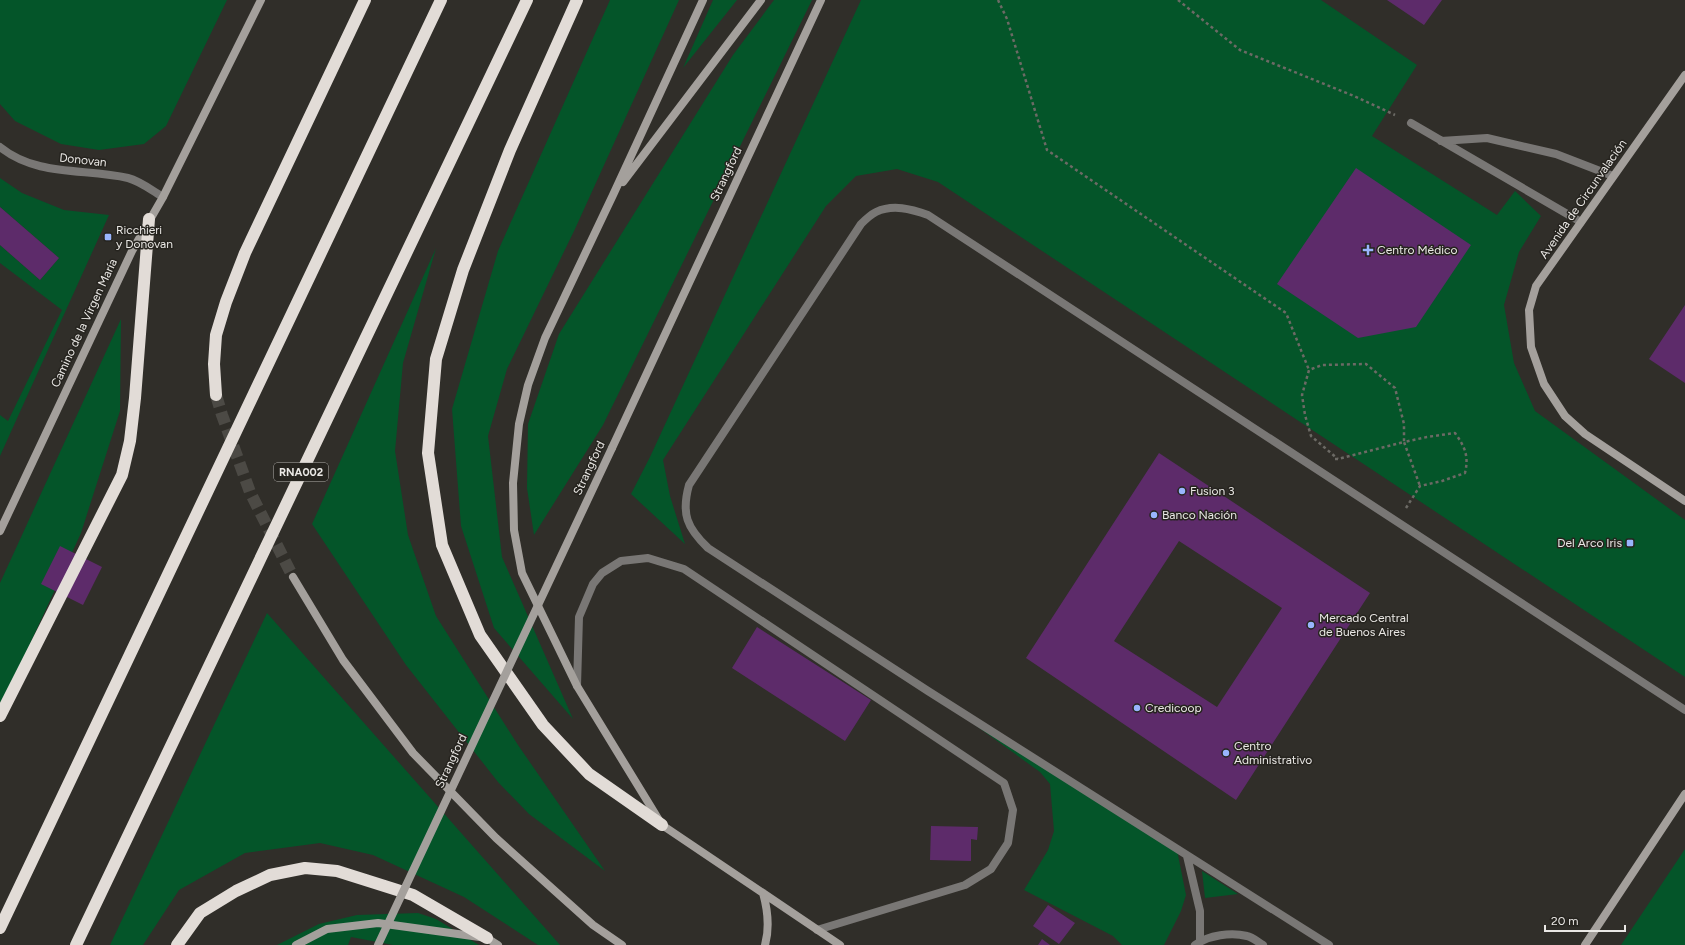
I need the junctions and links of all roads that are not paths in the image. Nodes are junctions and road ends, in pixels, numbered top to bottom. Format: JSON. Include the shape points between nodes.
{"nodes":[{"id":1,"x":261,"y":0,"type":"edge"},
{"id":2,"x":366,"y":0,"type":"edge"},
{"id":3,"x":441,"y":0,"type":"edge"},
{"id":4,"x":527,"y":0,"type":"edge"},
{"id":5,"x":577,"y":0,"type":"edge"},
{"id":6,"x":703,"y":0,"type":"edge"},
{"id":7,"x":761,"y":0,"type":"edge"},
{"id":8,"x":821,"y":0,"type":"edge"},
{"id":9,"x":1685,"y":75,"type":"edge"},
{"id":10,"x":1411,"y":123,"type":"road end"},
{"id":11,"x":1441,"y":141,"type":"junction"},
{"id":12,"x":0,"y":147,"type":"edge"},
{"id":13,"x":1614,"y":176,"type":"junction"},
{"id":14,"x":613,"y":195,"type":"junction"},
{"id":15,"x":163,"y":197,"type":"junction"},
{"id":16,"x":149,"y":219,"type":"junction"},
{"id":17,"x":1581,"y":222,"type":"junction"},
{"id":18,"x":216,"y":395,"type":"tunnel mouth"},
{"id":19,"x":1685,"y":501,"type":"edge"},
{"id":20,"x":0,"y":531,"type":"edge"},
{"id":21,"x":293,"y":577,"type":"tunnel mouth"},
{"id":22,"x":576,"y":686,"type":"junction"},
{"id":23,"x":1685,"y":710,"type":"edge"},
{"id":24,"x":0,"y":716,"type":"edge"},
{"id":25,"x":1685,"y":794,"type":"edge"},
{"id":26,"x":662,"y":825,"type":"junction"},
{"id":27,"x":1187,"y":856,"type":"junction"},
{"id":28,"x":763,"y":893,"type":"junction"},
{"id":29,"x":0,"y":928,"type":"edge"},
{"id":30,"x":817,"y":930,"type":"junction"},
{"id":31,"x":487,"y":938,"type":"junction"},
{"id":32,"x":1198,"y":943,"type":"edge"},
{"id":33,"x":76,"y":945,"type":"edge"},
{"id":34,"x":176,"y":945,"type":"edge"},
{"id":35,"x":296,"y":945,"type":"edge"},
{"id":36,"x":378,"y":945,"type":"edge"},
{"id":37,"x":498,"y":945,"type":"edge"},
{"id":38,"x":622,"y":945,"type":"edge"},
{"id":39,"x":765,"y":945,"type":"edge"},
{"id":40,"x":840,"y":945,"type":"edge"},
{"id":41,"x":1263,"y":945,"type":"edge"},
{"id":42,"x":1329,"y":945,"type":"edge"},
{"id":43,"x":1585,"y":945,"type":"edge"}],
"edges":[{"from":1,"to":15,"type":"street","name":"Camino de la Virgen María"},
{"from":2,"to":18,"type":"highway","via":[[246,253],[226,302],[216,335]]},
{"from":3,"to":29,"type":"highway"},
{"from":4,"to":33,"type":"highway","number":"RNA002"},
{"from":5,"to":26,"type":"highway","via":[[510,150],[463,270],[436,359],[428,453],[442,545],[480,635],[543,725],[589,774]]},
{"from":6,"to":14,"type":"street"},
{"from":7,"to":14,"type":"street"},
{"from":8,"to":36,"type":"street","name":"Strangford","bridge":true},
{"from":9,"to":13,"type":"street","name":"Avenida de Circunvalación"},
{"from":10,"to":11,"type":"street"},
{"from":11,"to":13,"type":"street","via":[[1487,138],[1556,154]]},
{"from":11,"to":17,"type":"street"},
{"from":12,"to":15,"type":"street","name":"Donovan","via":[[14,157],[32,164],[63,171],[104,173],[131,179]]},
{"from":13,"to":17,"type":"street","name":"Avenida de Circunvalación"},
{"from":14,"to":22,"type":"street","via":[[545,338],[528,385],[519,424],[513,484],[514,530],[522,574]]},
{"from":15,"to":16,"type":"street","name":"Camino de la Virgen María"},
{"from":16,"to":20,"type":"street","name":"Camino de la Virgen María"},
{"from":16,"to":24,"type":"highway","via":[[135,398],[130,441],[122,475]]},
{"from":17,"to":19,"type":"street","name":"Avenida de Circunvalación","via":[[1536,286],[1529,310],[1531,348],[1544,384],[1564,416],[1585,434]]},
{"from":21,"to":38,"type":"street","via":[[343,660],[413,753],[496,838],[593,925]]},
{"from":22,"to":26,"type":"street"},
{"from":22,"to":30,"type":"street","via":[[579,617],[593,584],[602,572],[620,560],[648,558],[684,569],[1004,783],[1013,810],[1008,843],[991,869],[965,885]]},
{"from":23,"to":27,"type":"street","via":[[928,215],[912,209],[894,208],[875,212],[861,224],[689,485],[684,502],[687,518],[695,535],[708,548]]},
{"from":25,"to":43,"type":"street"},
{"from":26,"to":28,"type":"street"},
{"from":27,"to":32,"type":"street","via":[[1200,911]]},
{"from":27,"to":42,"type":"street"},
{"from":28,"to":30,"type":"street"},
{"from":28,"to":39,"type":"street","via":[[768,913]]},
{"from":30,"to":40,"type":"street"},
{"from":31,"to":34,"type":"highway","via":[[413,895],[337,870],[305,868],[270,875],[236,890],[200,913]]},
{"from":31,"to":35,"type":"street","via":[[378,922],[327,929]]},
{"from":31,"to":37,"type":"street"},
{"from":32,"to":41,"type":"street","via":[[1229,934],[1248,936]]}]}
